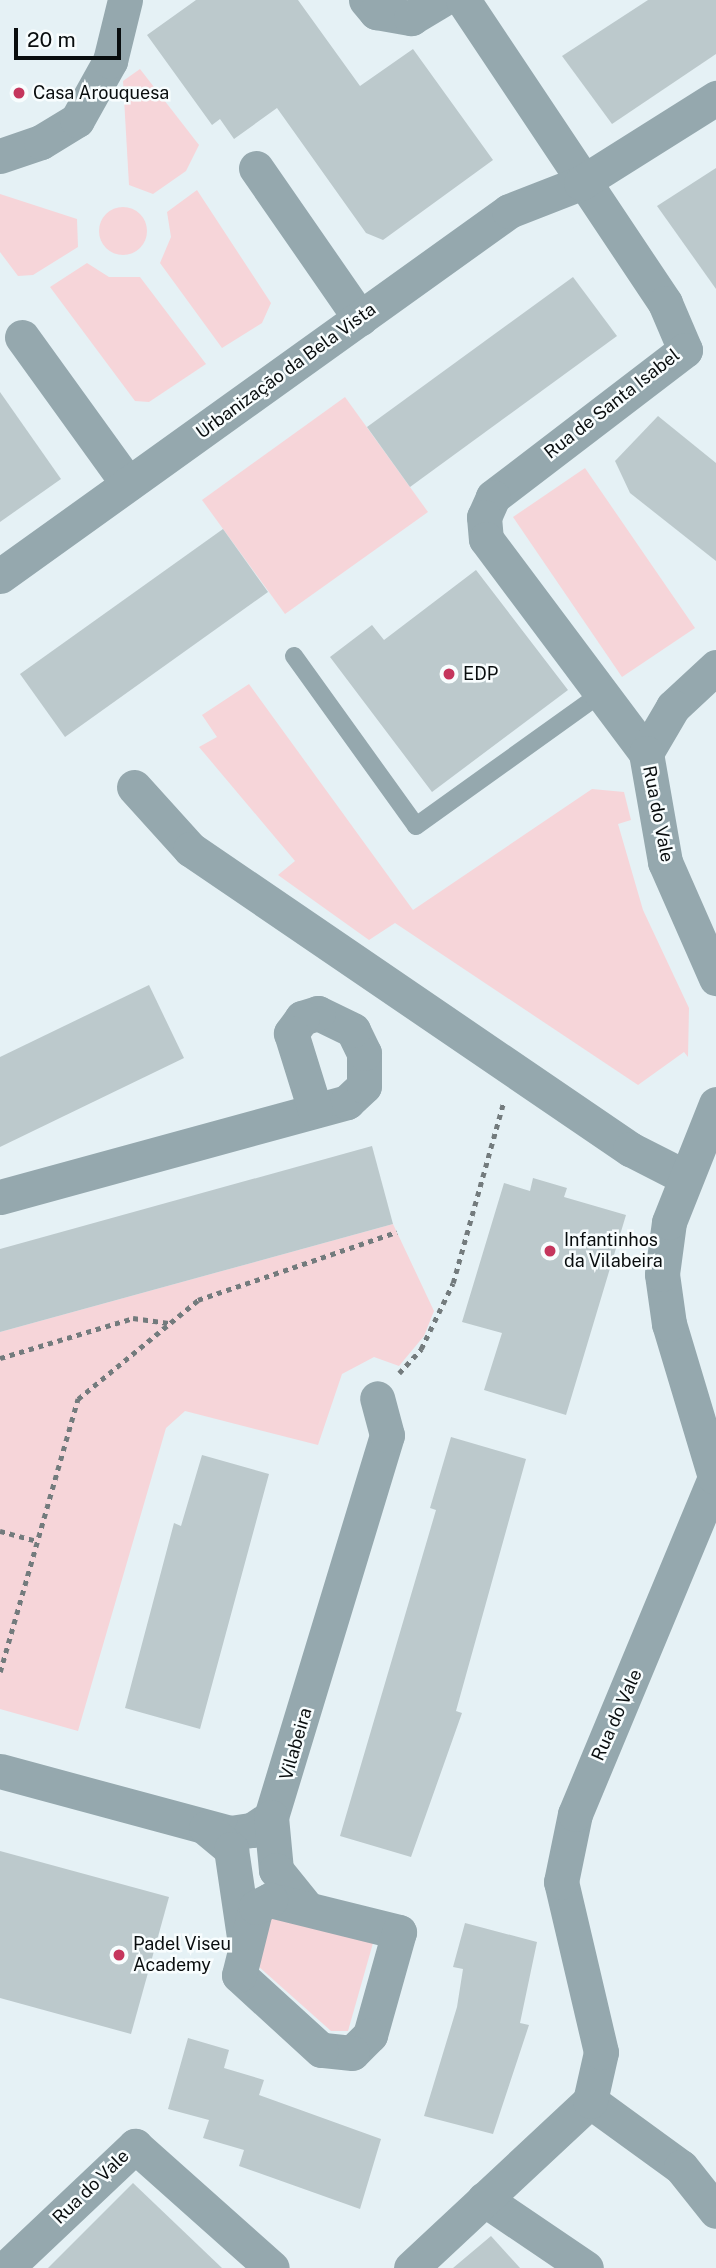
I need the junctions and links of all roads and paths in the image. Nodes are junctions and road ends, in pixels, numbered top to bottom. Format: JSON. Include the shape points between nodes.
{"nodes":[{"id":1,"x":125,"y":0,"type":"edge"},
{"id":2,"x":366,"y":0,"type":"edge"},
{"id":3,"x":440,"y":0,"type":"edge"},
{"id":4,"x":463,"y":0,"type":"edge"},
{"id":5,"x":716,"y":98,"type":"edge"},
{"id":6,"x":0,"y":156,"type":"edge"},
{"id":7,"x":256,"y":168,"type":"dead end"},
{"id":8,"x":582,"y":183,"type":"junction"},
{"id":9,"x":360,"y":318,"type":"junction"},
{"id":10,"x":22,"y":337,"type":"dead end"},
{"id":11,"x":128,"y":484,"type":"junction"},
{"id":12,"x":0,"y":576,"type":"edge"},
{"id":13,"x":294,"y":656,"type":"dead end"},
{"id":14,"x":716,"y":667,"type":"edge"},
{"id":15,"x":599,"y":695,"type":"junction"},
{"id":16,"x":646,"y":753,"type":"junction"},
{"id":17,"x":134,"y":787,"type":"dead end"},
{"id":18,"x":716,"y":978,"type":"edge"},
{"id":19,"x":512,"y":1069,"type":"junction"},
{"id":20,"x":716,"y":1104,"type":"edge"},
{"id":21,"x":315,"y":1110,"type":"dead end"},
{"id":22,"x":685,"y":1177,"type":"junction"},
{"id":23,"x":0,"y":1197,"type":"edge"},
{"id":24,"x":397,"y":1233,"type":"dead end"},
{"id":25,"x":170,"y":1323,"type":"junction"},
{"id":26,"x":0,"y":1358,"type":"edge"},
{"id":27,"x":377,"y":1398,"type":"joint"},
{"id":28,"x":716,"y":1477,"type":"edge"},
{"id":29,"x":0,"y":1531,"type":"edge"},
{"id":30,"x":37,"y":1541,"type":"junction"},
{"id":31,"x":0,"y":1672,"type":"edge"},
{"id":32,"x":0,"y":1771,"type":"edge"},
{"id":33,"x":271,"y":1817,"type":"junction"},
{"id":34,"x":206,"y":1828,"type":"junction"},
{"id":35,"x":305,"y":1906,"type":"junction"},
{"id":36,"x":246,"y":1951,"type":"junction"},
{"id":37,"x":590,"y":2101,"type":"junction"},
{"id":38,"x":484,"y":2199,"type":"junction"},
{"id":39,"x":716,"y":2211,"type":"edge"},
{"id":40,"x":6,"y":2268,"type":"edge"},
{"id":41,"x":272,"y":2268,"type":"edge"},
{"id":42,"x":411,"y":2268,"type":"edge"},
{"id":43,"x":586,"y":2268,"type":"edge"}],
"edges":[{"from":1,"to":6,"type":"street","via":[[110,61],[77,120],[41,142]]},
{"from":2,"to":3,"type":"street","via":[[376,12],[411,18]]},
{"from":4,"to":8,"type":"street","name":"Rua de Santa Isabel"},
{"from":5,"to":8,"type":"street","name":"Urbanização da Bela Vista"},
{"from":7,"to":9,"type":"street"},
{"from":8,"to":9,"type":"street","name":"Urbanização da Bela Vista","via":[[509,211]]},
{"from":8,"to":15,"type":"street","name":"Rua de Santa Isabel","via":[[665,303],[685,350],[493,497],[484,517],[486,539]]},
{"from":9,"to":11,"type":"street","name":"Urbanização da Bela Vista"},
{"from":10,"to":11,"type":"street"},
{"from":11,"to":12,"type":"street","name":"Urbanização da Bela Vista"},
{"from":13,"to":15,"type":"lane","via":[[416,826]]},
{"from":14,"to":16,"type":"street","name":"Rua do Vale","via":[[673,707]]},
{"from":15,"to":16,"type":"street","name":"Rua de Santa Isabel"},
{"from":16,"to":18,"type":"street","name":"Rua do Vale","via":[[666,862]]},
{"from":17,"to":19,"type":"street","via":[[190,849]]},
{"from":19,"to":22,"type":"street","via":[[630,1149]]},
{"from":19,"to":27,"type":"path","via":[[453,1283],[421,1349]]},
{"from":20,"to":22,"type":"street","name":"Rua do Vale"},
{"from":21,"to":23,"type":"street"},
{"from":22,"to":28,"type":"street","name":"Rua do Vale","via":[[669,1223],[662,1274],[669,1324]]},
{"from":24,"to":25,"type":"path","via":[[198,1300]]},
{"from":25,"to":26,"type":"path","via":[[133,1318]]},
{"from":25,"to":30,"type":"path","via":[[78,1399]]},
{"from":27,"to":33,"type":"street","name":"Vilabeira","via":[[387,1435]]},
{"from":28,"to":37,"type":"street","name":"Rua do Vale","via":[[575,1814],[561,1882],[601,2052]]},
{"from":29,"to":30,"type":"path"},
{"from":30,"to":31,"type":"path"},
{"from":32,"to":34,"type":"street"},
{"from":33,"to":34,"type":"street","via":[[252,1830]]},
{"from":33,"to":35,"type":"street","via":[[276,1870]]},
{"from":34,"to":36,"type":"street","via":[[231,1849]]},
{"from":35,"to":36,"type":"street","via":[[270,1900],[256,1908]]},
{"from":35,"to":36,"type":"street","via":[[399,1932],[362,2047],[334,2055],[321,2050],[239,1975]]},
{"from":37,"to":38,"type":"street"},
{"from":37,"to":39,"type":"street","via":[[681,2167]]},
{"from":38,"to":42,"type":"street"},
{"from":38,"to":43,"type":"street"},
{"from":40,"to":41,"type":"street","name":"Rua do Vale","via":[[135,2146]]}]}
